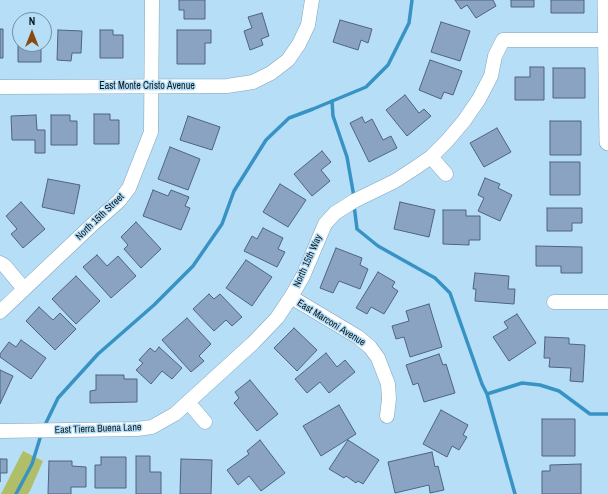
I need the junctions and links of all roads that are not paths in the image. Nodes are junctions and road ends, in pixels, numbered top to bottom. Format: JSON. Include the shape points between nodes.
{"nodes":[{"id":1,"x":152,"y":0,"type":"edge"},
{"id":2,"x":312,"y":0,"type":"edge"},
{"id":3,"x":606,"y":0,"type":"edge"},
{"id":4,"x":607,"y":40,"type":"edge"},
{"id":5,"x":152,"y":86,"type":"junction"},
{"id":6,"x":0,"y":88,"type":"edge"},
{"id":7,"x":608,"y":142,"type":"edge"},
{"id":8,"x":431,"y":157,"type":"junction"},
{"id":9,"x":446,"y":174,"type":"dead end"},
{"id":10,"x":0,"y":263,"type":"edge"},
{"id":11,"x":24,"y":289,"type":"junction"},
{"id":12,"x":291,"y":297,"type":"junction"},
{"id":13,"x":554,"y":302,"type":"dead end"},
{"id":14,"x":608,"y":302,"type":"edge"},
{"id":15,"x":0,"y":312,"type":"edge"},
{"id":16,"x":188,"y":402,"type":"junction"},
{"id":17,"x":387,"y":416,"type":"dead end"},
{"id":18,"x":205,"y":422,"type":"dead end"},
{"id":19,"x":0,"y":432,"type":"edge"}],
"edges":[{"from":1,"to":5,"type":"street","name":"North 15th Street"},
{"from":2,"to":5,"type":"street","name":"East Monte Cristo Avenue","via":[[308,25],[299,44],[288,60],[271,73],[253,82],[227,86]]},
{"from":3,"to":4,"type":"street"},
{"from":4,"to":7,"type":"street"},
{"from":4,"to":8,"type":"street","name":"North 15th Way","via":[[503,40],[479,99],[464,121]]},
{"from":5,"to":6,"type":"street","name":"East Monte Cristo Avenue"},
{"from":5,"to":11,"type":"street","name":"North 15th Street","via":[[151,132],[129,188],[119,201]]},
{"from":8,"to":9,"type":"street"},
{"from":8,"to":12,"type":"street","name":"North 15th Way","via":[[395,181],[335,213],[325,224],[303,276]]},
{"from":10,"to":11,"type":"street"},
{"from":11,"to":15,"type":"street","name":"North 15th Street"},
{"from":12,"to":16,"type":"street","name":"North 15th Way","via":[[277,318],[253,343]]},
{"from":12,"to":17,"type":"street","name":"East Marconi Avenue","via":[[370,347],[378,358],[388,384]]},
{"from":13,"to":14,"type":"street"},
{"from":16,"to":18,"type":"street"},
{"from":16,"to":19,"type":"street","name":"East Tierra Buena Lane","via":[[152,427]]}]}
